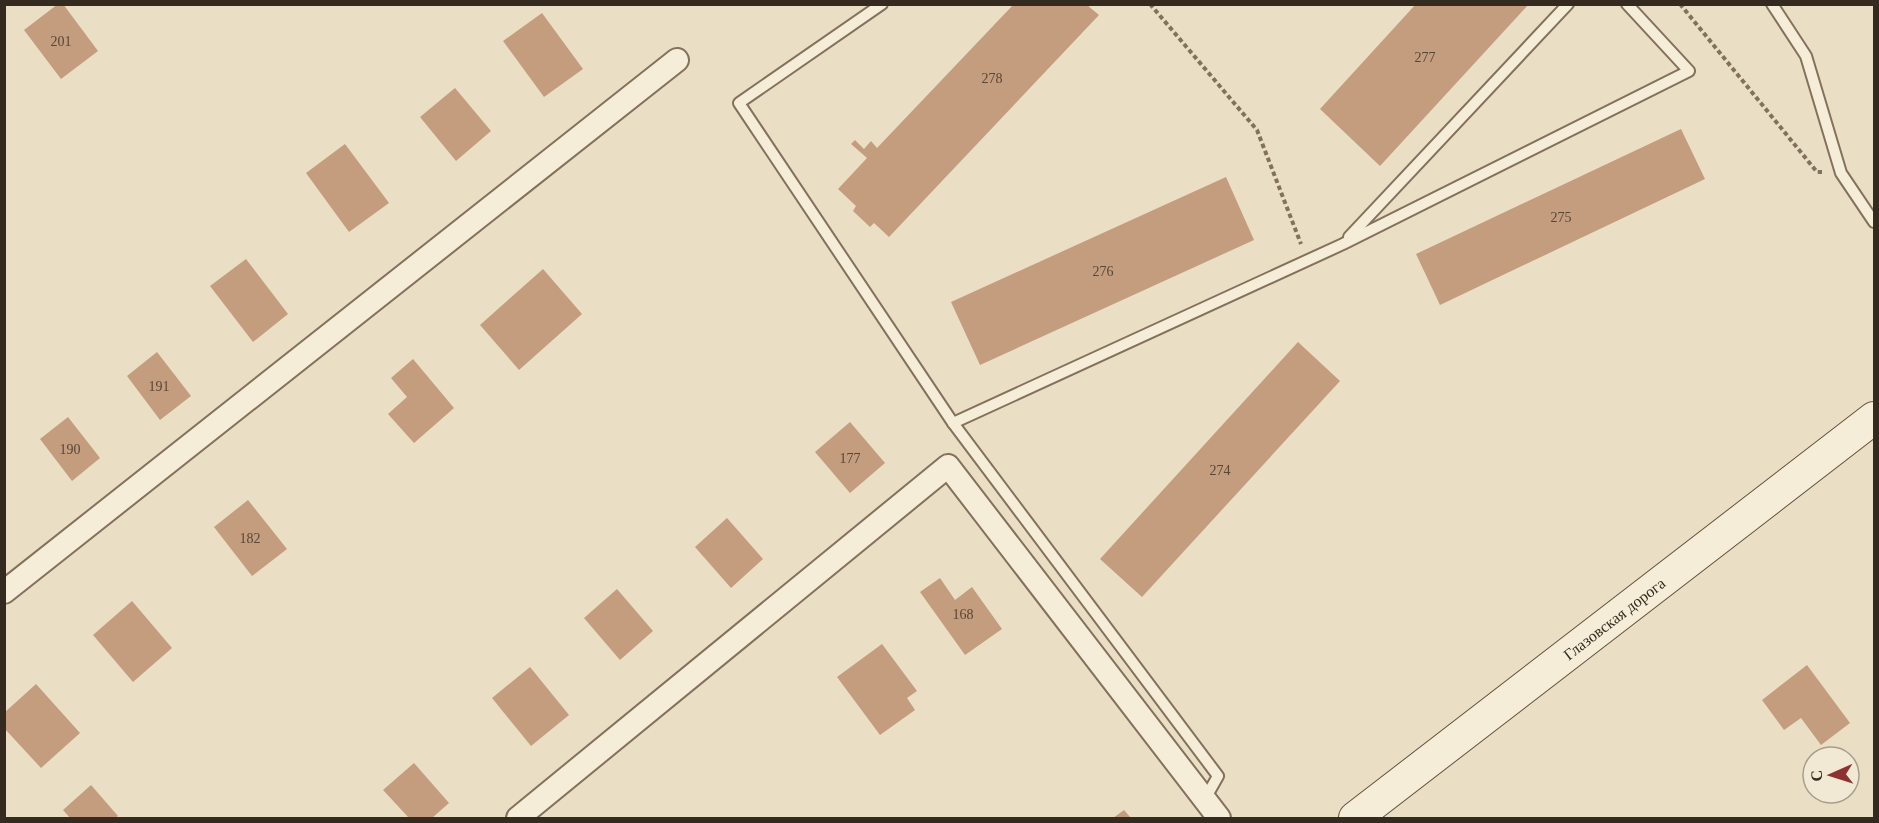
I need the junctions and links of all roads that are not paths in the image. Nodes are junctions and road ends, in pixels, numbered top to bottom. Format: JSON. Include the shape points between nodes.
{"nodes":[{"id":1,"x":882,"y":4,"type":"edge"},
{"id":2,"x":1568,"y":4,"type":"edge"},
{"id":3,"x":1627,"y":4,"type":"edge"},
{"id":4,"x":1772,"y":4,"type":"edge"},
{"id":5,"x":677,"y":60,"type":"dead end"},
{"id":6,"x":1875,"y":222,"type":"edge"},
{"id":7,"x":1343,"y":244,"type":"junction"},
{"id":8,"x":1875,"y":418,"type":"edge"},
{"id":9,"x":953,"y":423,"type":"junction"},
{"id":10,"x":4,"y":592,"type":"edge"},
{"id":11,"x":1204,"y":799,"type":"junction"},
{"id":12,"x":518,"y":819,"type":"edge"},
{"id":13,"x":1219,"y":819,"type":"edge"},
{"id":14,"x":1355,"y":819,"type":"edge"}],
"edges":[{"from":1,"to":9,"type":"lane","via":[[740,103]]},
{"from":2,"to":7,"type":"lane"},
{"from":3,"to":7,"type":"lane","via":[[1689,71]]},
{"from":4,"to":6,"type":"lane","via":[[1806,56],[1840,173]]},
{"from":5,"to":10,"type":"street"},
{"from":7,"to":9,"type":"lane"},
{"from":8,"to":14,"type":"street","name":"Глазовская дорога"},
{"from":9,"to":11,"type":"lane","via":[[1218,776]]},
{"from":11,"to":12,"type":"street","via":[[948,466]]},
{"from":11,"to":13,"type":"street"}]}
